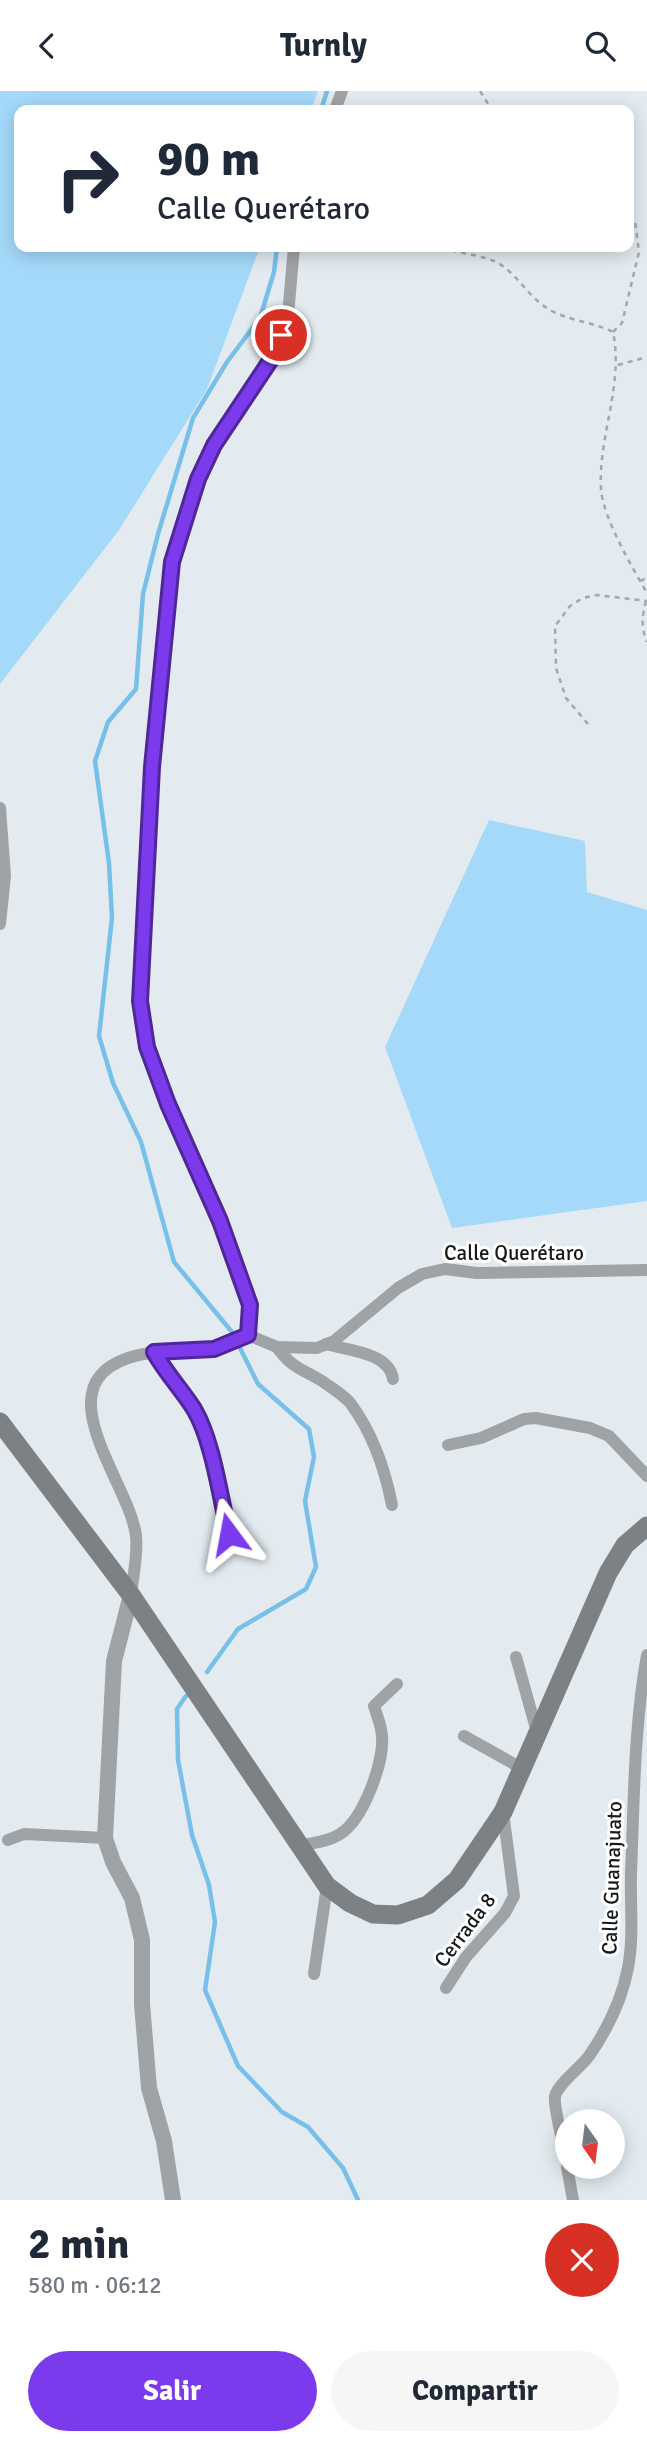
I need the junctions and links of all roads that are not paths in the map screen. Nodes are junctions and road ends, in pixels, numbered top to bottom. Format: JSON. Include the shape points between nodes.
{"nodes":[{"id":1,"x":294,"y":252,"type":"edge"},
{"id":2,"x":0,"y":808,"type":"edge"},
{"id":3,"x":0,"y":924,"type":"edge"},
{"id":4,"x":647,"y":1271,"type":"edge"},
{"id":5,"x":248,"y":1335,"type":"junction"},
{"id":6,"x":326,"y":1344,"type":"junction"},
{"id":7,"x":277,"y":1347,"type":"junction"},
{"id":8,"x":154,"y":1352,"type":"junction"},
{"id":9,"x":393,"y":1379,"type":"dead end"},
{"id":10,"x":0,"y":1422,"type":"edge"},
{"id":11,"x":448,"y":1445,"type":"dead end"},
{"id":12,"x":647,"y":1476,"type":"edge"},
{"id":13,"x":392,"y":1505,"type":"dead end"},
{"id":14,"x":647,"y":1526,"type":"edge"},
{"id":15,"x":229,"y":1534,"type":"dead end"},
{"id":16,"x":131,"y":1595,"type":"junction"},
{"id":17,"x":647,"y":1655,"type":"edge"},
{"id":18,"x":516,"y":1657,"type":"dead end"},
{"id":19,"x":397,"y":1684,"type":"dead end"},
{"id":20,"x":537,"y":1733,"type":"junction"},
{"id":21,"x":464,"y":1736,"type":"dead end"},
{"id":22,"x":523,"y":1769,"type":"junction"},
{"id":23,"x":503,"y":1812,"type":"junction"},
{"id":24,"x":105,"y":1838,"type":"junction"},
{"id":25,"x":8,"y":1840,"type":"dead end"},
{"id":26,"x":299,"y":1846,"type":"junction"},
{"id":27,"x":327,"y":1886,"type":"junction"},
{"id":28,"x":632,"y":1940,"type":"junction"},
{"id":29,"x":647,"y":1942,"type":"edge"},
{"id":30,"x":314,"y":1974,"type":"dead end"},
{"id":31,"x":446,"y":1988,"type":"dead end"},
{"id":32,"x":555,"y":2110,"type":"edge"},
{"id":33,"x":569,"y":2179,"type":"edge"},
{"id":34,"x":173,"y":2200,"type":"edge"},
{"id":35,"x":573,"y":2200,"type":"edge"}],
"edges":[{"from":1,"to":5,"type":"street","via":[[288,315],[274,355],[214,445],[198,479],[172,562],[152,767],[140,1001],[147,1047],[250,1305]]},
{"from":2,"to":3,"type":"street","via":[[5,876]]},
{"from":4,"to":6,"type":"street","name":"Calle Querétaro","via":[[434,1271],[398,1288]]},
{"from":5,"to":7,"type":"street","name":"Calle Querétaro"},
{"from":5,"to":8,"type":"street","via":[[214,1349]]},
{"from":6,"to":7,"type":"street","name":"Calle Querétaro"},
{"from":6,"to":9,"type":"street","via":[[363,1351],[385,1366]]},
{"from":7,"to":13,"type":"street","via":[[287,1361],[349,1401],[384,1467]]},
{"from":8,"to":15,"type":"street","via":[[206,1436]]},
{"from":8,"to":16,"type":"street","via":[[126,1359],[105,1371],[92,1387],[90,1402],[90,1416],[136,1535]]},
{"from":10,"to":16,"type":"main road"},
{"from":11,"to":12,"type":"street","via":[[481,1439],[536,1418],[590,1427],[609,1436]]},
{"from":14,"to":20,"type":"main road","via":[[625,1545],[608,1573]]},
{"from":16,"to":24,"type":"street","via":[[114,1661]]},
{"from":16,"to":26,"type":"main road"},
{"from":17,"to":28,"type":"street","name":"Calle Guanajuato","via":[[635,1745]]},
{"from":18,"to":20,"type":"street"},
{"from":19,"to":26,"type":"street","via":[[374,1706],[383,1737],[380,1760],[369,1795],[352,1824],[341,1834]]},
{"from":20,"to":22,"type":"main road"},
{"from":21,"to":22,"type":"street"},
{"from":22,"to":23,"type":"main road"},
{"from":23,"to":27,"type":"main road","via":[[457,1880],[428,1905],[398,1915],[373,1914]]},
{"from":23,"to":31,"type":"street","name":"Cerrada 8","via":[[514,1896]]},
{"from":24,"to":25,"type":"street","via":[[24,1834]]},
{"from":24,"to":34,"type":"street","via":[[132,1898],[142,1940],[149,2088],[164,2141]]},
{"from":26,"to":27,"type":"main road"},
{"from":27,"to":30,"type":"street"},
{"from":28,"to":29,"type":"street"},
{"from":28,"to":32,"type":"street","name":"Calle Guanajuato","via":[[614,2013],[588,2057],[556,2093]]},
{"from":33,"to":35,"type":"street","name":"Calle Guanajuato"}]}
